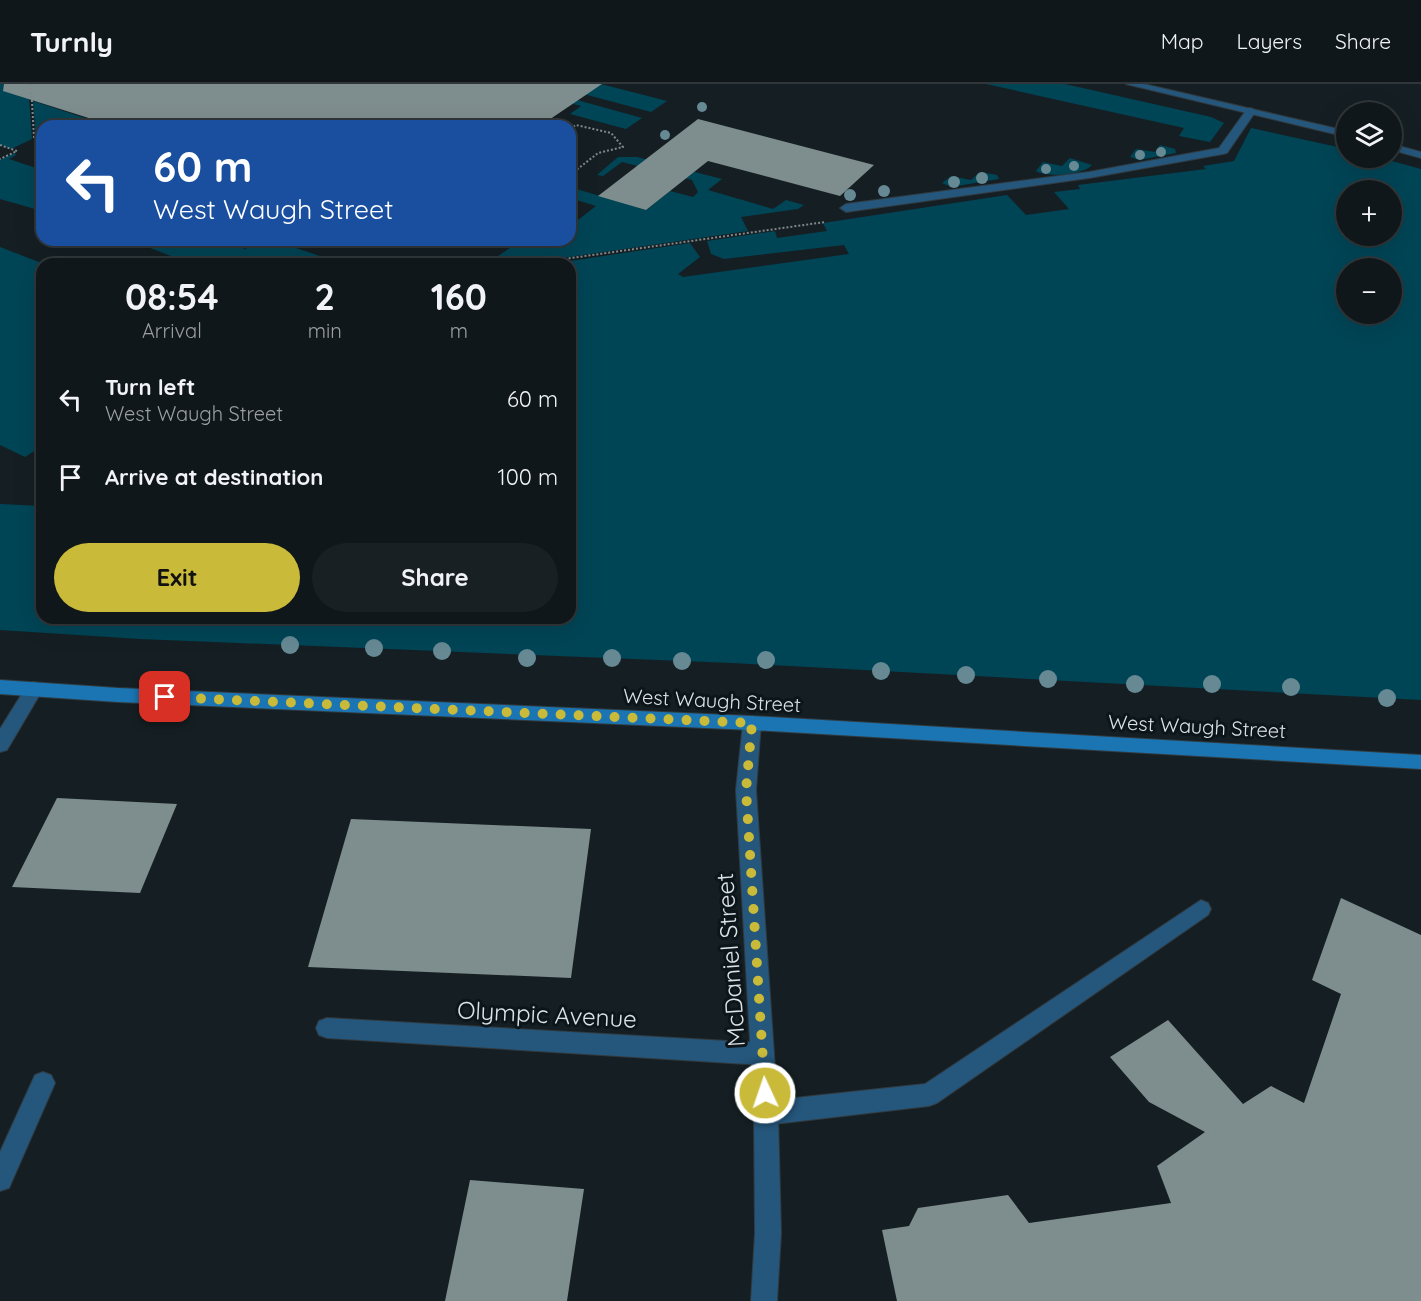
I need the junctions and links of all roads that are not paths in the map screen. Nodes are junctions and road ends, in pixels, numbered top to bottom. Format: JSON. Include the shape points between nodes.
{"nodes":[{"id":1,"x":1131,"y":84,"type":"edge"},
{"id":2,"x":1251,"y":111,"type":"junction"},
{"id":3,"x":1336,"y":131,"type":"edge"},
{"id":4,"x":1402,"y":150,"type":"edge"},
{"id":5,"x":1421,"y":155,"type":"edge"},
{"id":6,"x":846,"y":208,"type":"dead end"},
{"id":7,"x":0,"y":687,"type":"edge"},
{"id":8,"x":34,"y":689,"type":"junction"},
{"id":9,"x":752,"y":723,"type":"junction"},
{"id":10,"x":0,"y":745,"type":"edge"},
{"id":11,"x":1421,"y":762,"type":"edge"},
{"id":12,"x":1201,"y":909,"type":"dead end"},
{"id":13,"x":327,"y":1028,"type":"dead end"},
{"id":14,"x":763,"y":1054,"type":"junction"},
{"id":15,"x":43,"y":1083,"type":"dead end"},
{"id":16,"x":766,"y":1113,"type":"junction"},
{"id":17,"x":0,"y":1179,"type":"edge"},
{"id":18,"x":764,"y":1301,"type":"edge"}],
"edges":[{"from":1,"to":2,"type":"street"},
{"from":2,"to":3,"type":"street"},
{"from":2,"to":6,"type":"street","via":[[1222,151],[1089,175]]},
{"from":4,"to":5,"type":"street"},
{"from":7,"to":8,"type":"street","name":"West Waugh Street"},
{"from":8,"to":9,"type":"street","name":"West Waugh Street"},
{"from":8,"to":10,"type":"street"},
{"from":9,"to":11,"type":"street","name":"West Waugh Street"},
{"from":9,"to":14,"type":"street","name":"McDaniel Street","via":[[746,790]]},
{"from":12,"to":16,"type":"street","via":[[929,1095]]},
{"from":13,"to":14,"type":"street","name":"Olympic Avenue"},
{"from":14,"to":16,"type":"street","name":"McDaniel Street"},
{"from":15,"to":17,"type":"street"},
{"from":16,"to":18,"type":"street","name":"McDaniel Street","via":[[768,1233]]}]}
